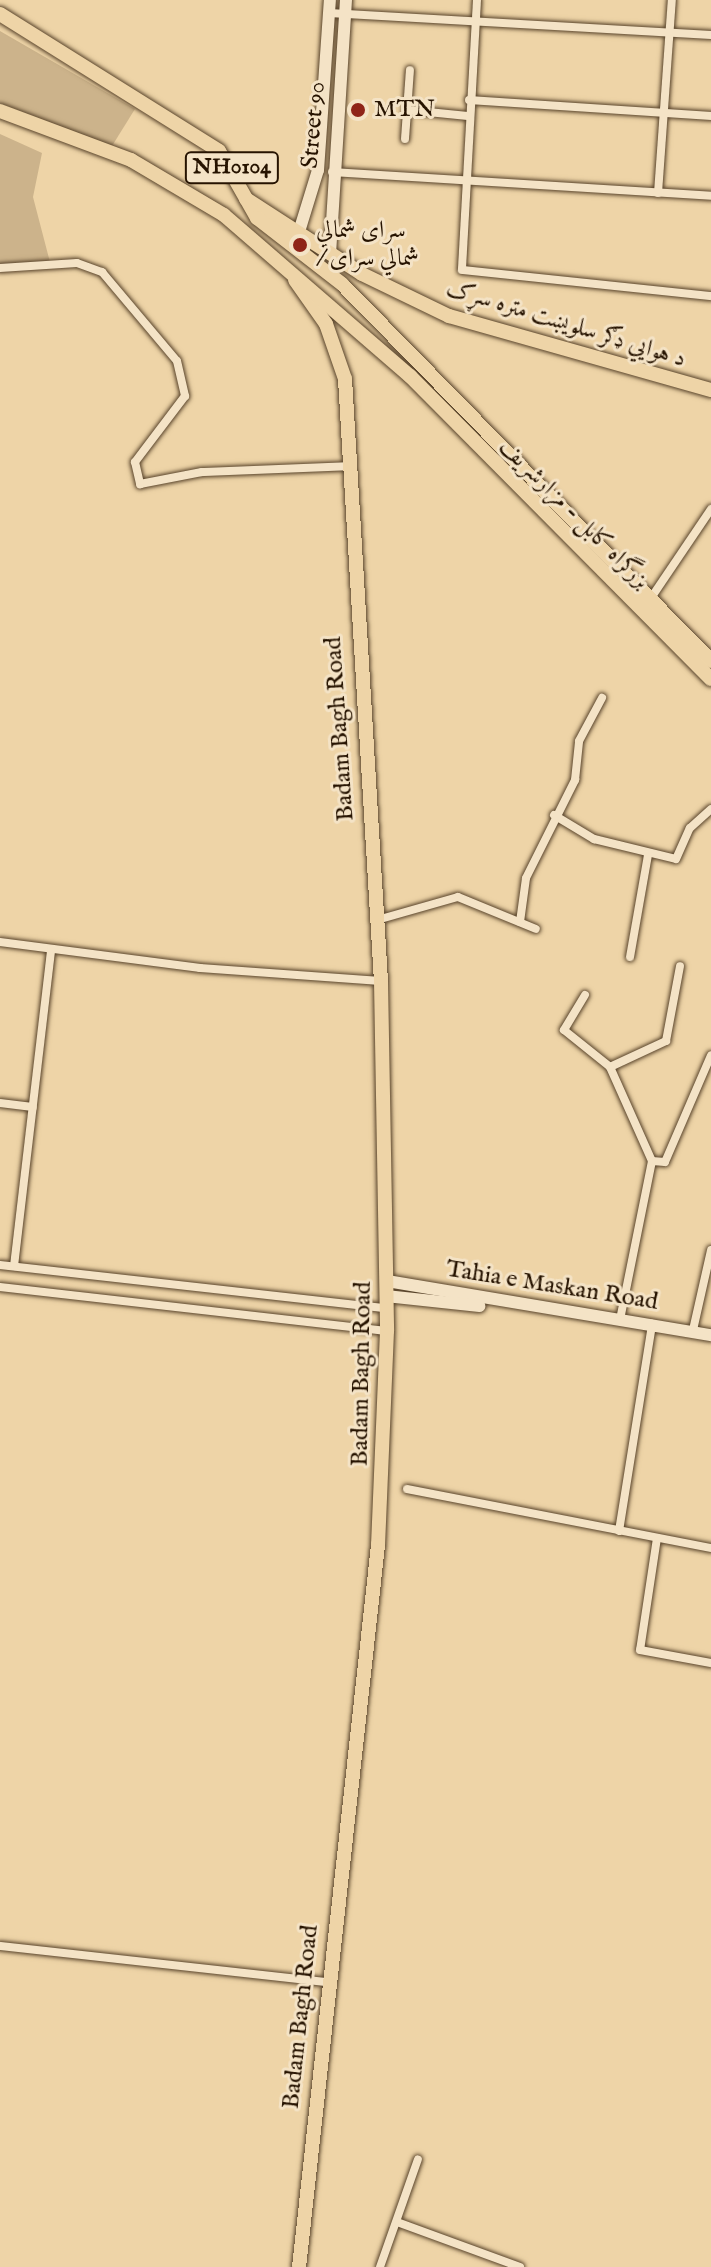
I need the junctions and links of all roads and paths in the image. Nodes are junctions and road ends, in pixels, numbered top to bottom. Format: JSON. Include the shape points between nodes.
{"nodes":[{"id":1,"x":346,"y":0,"type":"edge"},
{"id":2,"x":477,"y":0,"type":"edge"},
{"id":3,"x":672,"y":0,"type":"edge"},
{"id":4,"x":330,"y":7,"type":"edge"},
{"id":5,"x":0,"y":14,"type":"edge"},
{"id":6,"x":345,"y":14,"type":"junction"},
{"id":7,"x":475,"y":20,"type":"junction"},
{"id":8,"x":670,"y":32,"type":"junction"},
{"id":9,"x":711,"y":35,"type":"edge"},
{"id":10,"x":410,"y":70,"type":"dead end"},
{"id":11,"x":469,"y":100,"type":"junction"},
{"id":12,"x":408,"y":110,"type":"junction"},
{"id":13,"x":0,"y":111,"type":"edge"},
{"id":14,"x":664,"y":112,"type":"junction"},
{"id":15,"x":468,"y":116,"type":"junction"},
{"id":16,"x":711,"y":116,"type":"edge"},
{"id":17,"x":405,"y":139,"type":"dead end"},
{"id":18,"x":331,"y":172,"type":"junction"},
{"id":19,"x":468,"y":177,"type":"junction"},
{"id":20,"x":658,"y":193,"type":"junction"},
{"id":21,"x":711,"y":196,"type":"edge"},
{"id":22,"x":246,"y":199,"type":"junction"},
{"id":23,"x":298,"y":235,"type":"junction"},
{"id":24,"x":330,"y":254,"type":"junction"},
{"id":25,"x":0,"y":268,"type":"edge"},
{"id":26,"x":292,"y":276,"type":"junction"},
{"id":27,"x":711,"y":296,"type":"edge"},
{"id":28,"x":711,"y":390,"type":"edge"},
{"id":29,"x":349,"y":473,"type":"junction"},
{"id":30,"x":711,"y":509,"type":"edge"},
{"id":31,"x":649,"y":601,"type":"junction"},
{"id":32,"x":711,"y":661,"type":"edge"},
{"id":33,"x":711,"y":679,"type":"edge"},
{"id":34,"x":602,"y":698,"type":"dead end"},
{"id":35,"x":711,"y":809,"type":"edge"},
{"id":36,"x":554,"y":815,"type":"junction"},
{"id":37,"x":648,"y":855,"type":"junction"},
{"id":38,"x":376,"y":921,"type":"junction"},
{"id":39,"x":520,"y":922,"type":"junction"},
{"id":40,"x":536,"y":929,"type":"dead end"},
{"id":41,"x":0,"y":942,"type":"edge"},
{"id":42,"x":51,"y":949,"type":"junction"},
{"id":43,"x":630,"y":957,"type":"dead end"},
{"id":44,"x":680,"y":966,"type":"dead end"},
{"id":45,"x":381,"y":981,"type":"junction"},
{"id":46,"x":585,"y":995,"type":"dead end"},
{"id":47,"x":711,"y":1055,"type":"edge"},
{"id":48,"x":610,"y":1067,"type":"junction"},
{"id":49,"x":0,"y":1103,"type":"edge"},
{"id":50,"x":33,"y":1107,"type":"junction"},
{"id":51,"x":652,"y":1161,"type":"junction"},
{"id":52,"x":711,"y":1250,"type":"edge"},
{"id":53,"x":0,"y":1265,"type":"edge"},
{"id":54,"x":14,"y":1266,"type":"junction"},
{"id":55,"x":0,"y":1287,"type":"edge"},
{"id":56,"x":386,"y":1295,"type":"junction"},
{"id":57,"x":620,"y":1319,"type":"junction"},
{"id":58,"x":652,"y":1328,"type":"junction"},
{"id":59,"x":693,"y":1330,"type":"junction"},
{"id":60,"x":387,"y":1331,"type":"junction"},
{"id":61,"x":711,"y":1335,"type":"edge"},
{"id":62,"x":711,"y":1343,"type":"edge"},
{"id":63,"x":407,"y":1489,"type":"dead end"},
{"id":64,"x":619,"y":1531,"type":"junction"},
{"id":65,"x":657,"y":1538,"type":"junction"},
{"id":66,"x":711,"y":1548,"type":"edge"},
{"id":67,"x":711,"y":1663,"type":"edge"},
{"id":68,"x":0,"y":1946,"type":"edge"},
{"id":69,"x":326,"y":1982,"type":"junction"},
{"id":70,"x":418,"y":2159,"type":"dead end"},
{"id":71,"x":397,"y":2222,"type":"junction"},
{"id":72,"x":299,"y":2267,"type":"edge"},
{"id":73,"x":380,"y":2267,"type":"edge"},
{"id":74,"x":520,"y":2267,"type":"edge"}],
"edges":[{"from":1,"to":6,"type":"main road","name":"Street 90"},
{"from":2,"to":7,"type":"street"},
{"from":3,"to":8,"type":"street"},
{"from":4,"to":6,"type":"street"},
{"from":4,"to":23,"type":"main road","name":"Street 90","via":[[318,170]]},
{"from":5,"to":22,"type":"main road","number":"NH0104","via":[[200,134],[232,167]]},
{"from":6,"to":7,"type":"street"},
{"from":6,"to":18,"type":"main road","name":"Street 90"},
{"from":7,"to":8,"type":"street"},
{"from":7,"to":11,"type":"street"},
{"from":8,"to":9,"type":"street"},
{"from":8,"to":14,"type":"street"},
{"from":10,"to":12,"type":"street"},
{"from":11,"to":14,"type":"street"},
{"from":11,"to":15,"type":"street"},
{"from":12,"to":15,"type":"street"},
{"from":12,"to":17,"type":"street"},
{"from":13,"to":26,"type":"main road","number":"NH0104","via":[[164,176],[224,215]]},
{"from":14,"to":16,"type":"street"},
{"from":14,"to":20,"type":"street"},
{"from":15,"to":19,"type":"street"},
{"from":18,"to":19,"type":"street"},
{"from":18,"to":24,"type":"main road","name":"Street 90"},
{"from":19,"to":20,"type":"street"},
{"from":19,"to":27,"type":"street","via":[[460,262],[470,274]]},
{"from":20,"to":21,"type":"street"},
{"from":22,"to":23,"type":"main road","name":"د هوايي ډګر سلویښت متره سړک"},
{"from":22,"to":31,"type":"main road","name":"بزرگراه کابل - مزارشریف","number":"NH0104","via":[[276,235],[342,284]]},
{"from":23,"to":24,"type":"main road","name":"د هوايي ډګر سلویښت متره سړک"},
{"from":24,"to":28,"type":"main road","name":"د هوايي ډګر سلویښت متره سړک","via":[[449,316]]},
{"from":25,"to":29,"type":"street","via":[[77,263],[102,272],[177,361],[185,396],[135,462],[140,484],[202,472]]},
{"from":26,"to":29,"type":"main road","name":"Badam Bagh Road","via":[[336,346]]},
{"from":26,"to":33,"type":"main road","name":"بزرگراه کابل - مزارشریف","number":"NH0104","via":[[410,376]]},
{"from":29,"to":38,"type":"main road","name":"Badam Bagh Road"},
{"from":30,"to":31,"type":"street"},
{"from":31,"to":32,"type":"main road","name":"بزرگراه کابل - مزارشریف","number":"NH0104"},
{"from":34,"to":36,"type":"street","via":[[579,741],[575,780]]},
{"from":35,"to":37,"type":"street","via":[[690,828],[676,859]]},
{"from":36,"to":37,"type":"street","via":[[594,839]]},
{"from":36,"to":39,"type":"street","via":[[526,878]]},
{"from":37,"to":43,"type":"street"},
{"from":38,"to":39,"type":"street","via":[[458,897]]},
{"from":38,"to":45,"type":"main road","name":"Badam Bagh Road"},
{"from":39,"to":40,"type":"street"},
{"from":41,"to":42,"type":"street"},
{"from":42,"to":45,"type":"street"},
{"from":42,"to":50,"type":"street"},
{"from":44,"to":48,"type":"street","via":[[666,1041]]},
{"from":45,"to":56,"type":"main road","name":"Badam Bagh Road"},
{"from":46,"to":48,"type":"street","via":[[564,1030]]},
{"from":47,"to":51,"type":"street","via":[[665,1162]]},
{"from":48,"to":51,"type":"street"},
{"from":49,"to":50,"type":"street"},
{"from":50,"to":54,"type":"street"},
{"from":51,"to":57,"type":"street"},
{"from":52,"to":59,"type":"street"},
{"from":53,"to":54,"type":"street"},
{"from":54,"to":56,"type":"street"},
{"from":55,"to":60,"type":"street"},
{"from":56,"to":57,"type":"main road","name":"Tahia e Maskan Road"},
{"from":56,"to":58,"type":"main road","name":"Tahia e Maskan Road"},
{"from":56,"to":60,"type":"main road","name":"Badam Bagh Road"},
{"from":57,"to":58,"type":"main road","name":"Tahia e Maskan Road"},
{"from":58,"to":59,"type":"main road","name":"Tahia e Maskan Road"},
{"from":58,"to":62,"type":"main road","name":"Tahia e Maskan Road"},
{"from":58,"to":64,"type":"street"},
{"from":59,"to":61,"type":"main road","name":"Tahia e Maskan Road"},
{"from":60,"to":69,"type":"main road","name":"Badam Bagh Road","via":[[378,1545]]},
{"from":63,"to":64,"type":"street"},
{"from":64,"to":65,"type":"street"},
{"from":65,"to":66,"type":"street"},
{"from":65,"to":67,"type":"street","via":[[640,1650]]},
{"from":68,"to":69,"type":"street"},
{"from":69,"to":72,"type":"main road","name":"Badam Bagh Road"},
{"from":70,"to":71,"type":"street"},
{"from":71,"to":73,"type":"street"},
{"from":71,"to":74,"type":"street"}]}
